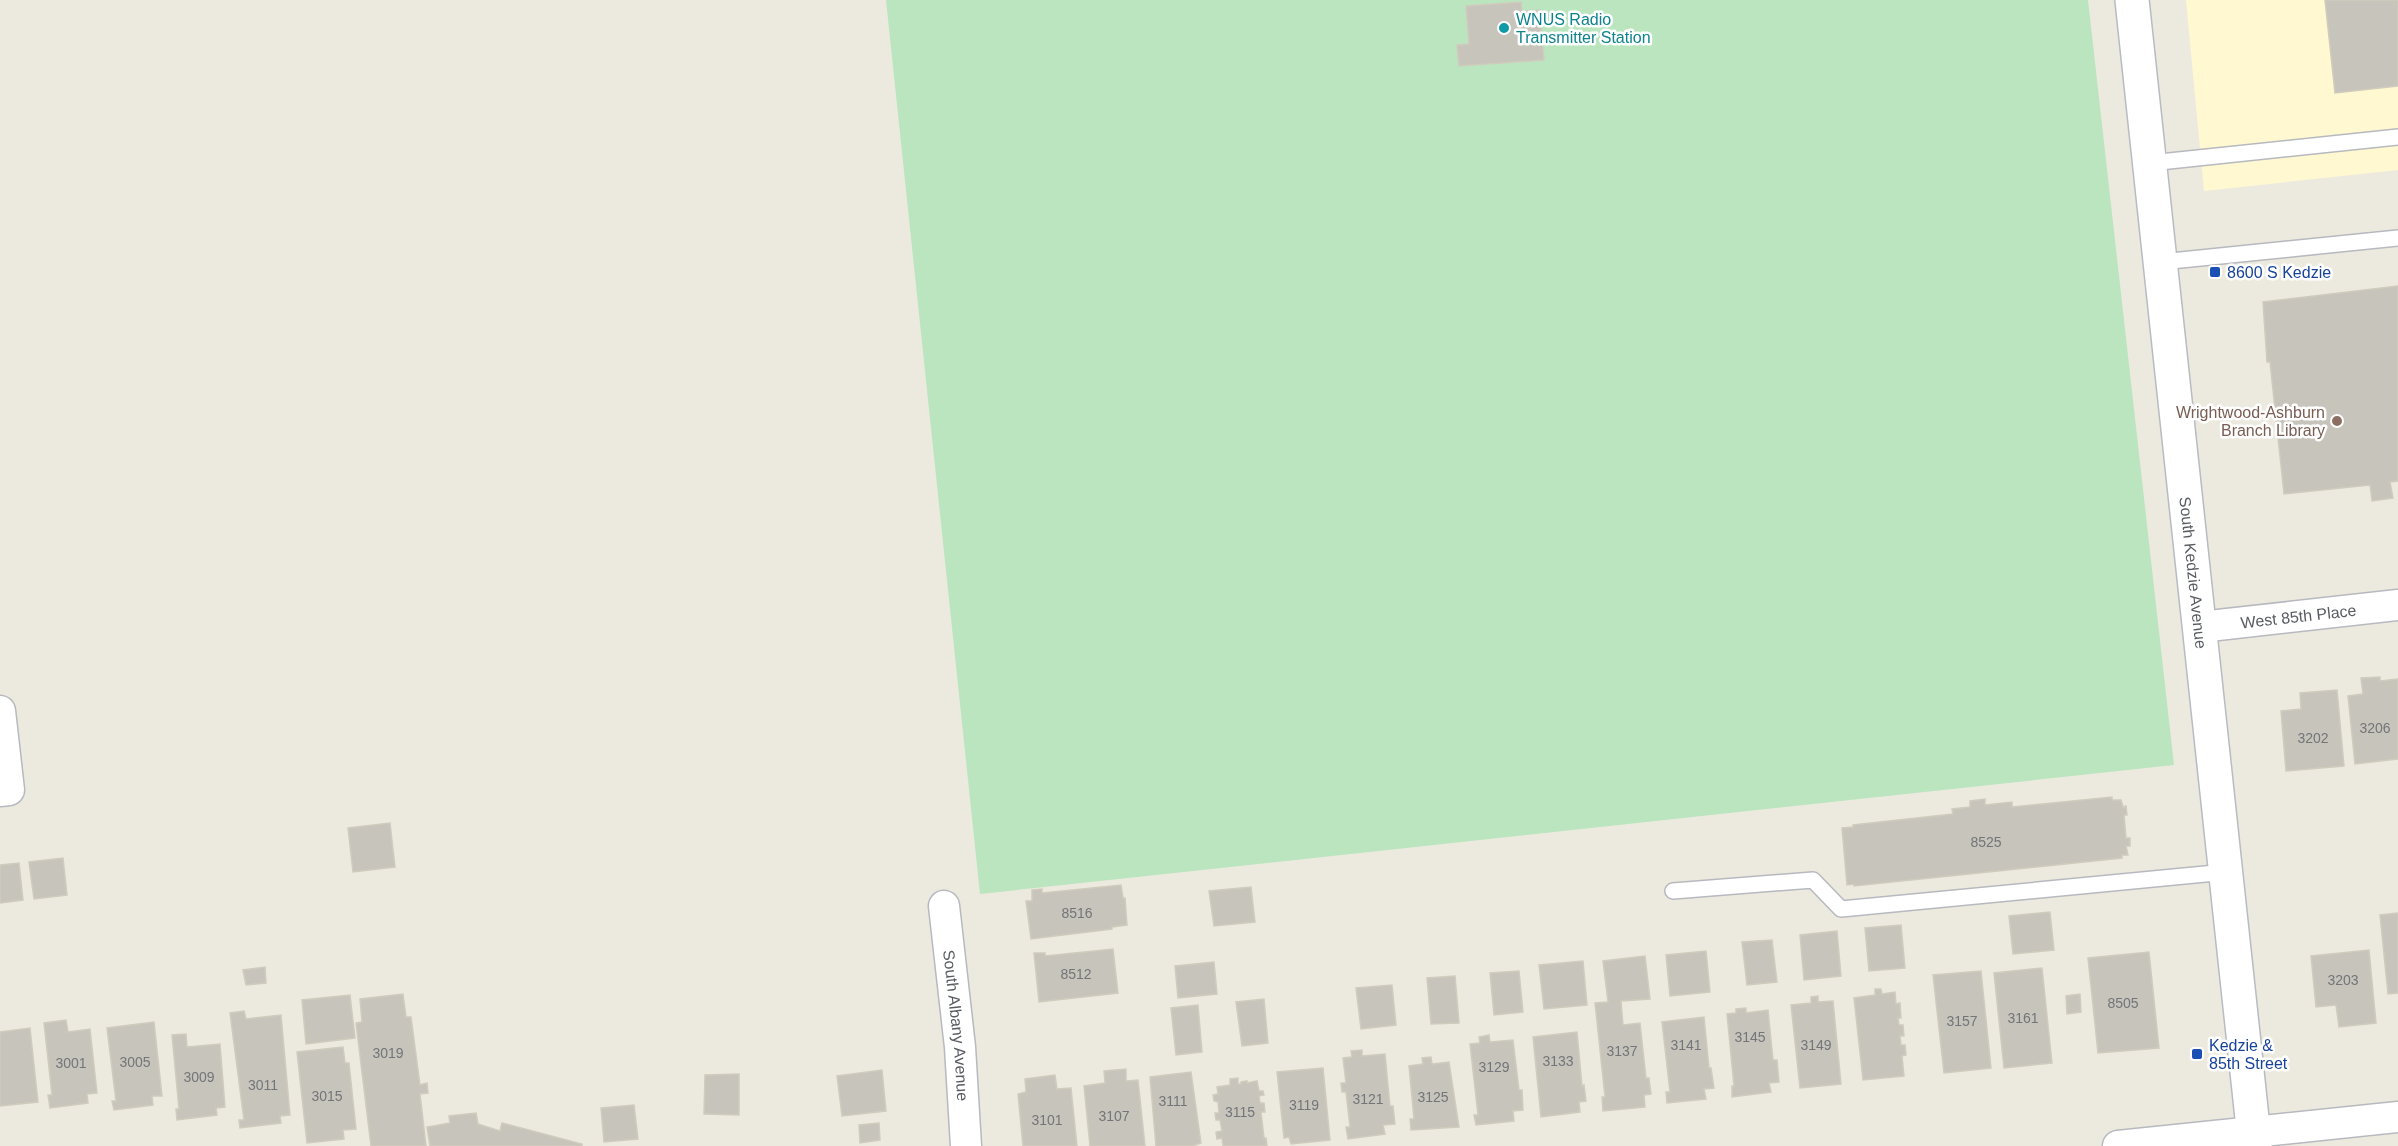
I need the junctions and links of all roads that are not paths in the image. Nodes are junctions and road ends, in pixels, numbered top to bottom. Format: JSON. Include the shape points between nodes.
{"nodes":[{"id":1,"x":2132,"y":0,"type":"edge"},
{"id":2,"x":2398,"y":137,"type":"edge"},
{"id":3,"x":2150,"y":163,"type":"junction"},
{"id":4,"x":2398,"y":238,"type":"edge"},
{"id":5,"x":2161,"y":262,"type":"junction"},
{"id":6,"x":2398,"y":605,"type":"edge"},
{"id":7,"x":2200,"y":627,"type":"junction"},
{"id":8,"x":0,"y":711,"type":"edge"},
{"id":9,"x":4,"y":791,"type":"edge"},
{"id":10,"x":2226,"y":872,"type":"junction"},
{"id":11,"x":1673,"y":891,"type":"dead end"},
{"id":12,"x":944,"y":906,"type":"dead end"},
{"id":13,"x":2398,"y":1117,"type":"edge"},
{"id":14,"x":2254,"y":1139,"type":"edge"},
{"id":15,"x":966,"y":1146,"type":"edge"},
{"id":16,"x":2118,"y":1146,"type":"edge"}],
"edges":[{"from":1,"to":3,"type":"main road","name":"South Kedzie Avenue"},
{"from":2,"to":3,"type":"lane"},
{"from":3,"to":5,"type":"main road","name":"South Kedzie Avenue"},
{"from":4,"to":5,"type":"lane"},
{"from":5,"to":7,"type":"main road","name":"South Kedzie Avenue"},
{"from":6,"to":7,"type":"street","name":"West 85th Place"},
{"from":7,"to":10,"type":"main road","name":"South Kedzie Avenue"},
{"from":8,"to":9,"type":"street"},
{"from":10,"to":11,"type":"lane","via":[[1841,909],[1813,880]]},
{"from":10,"to":14,"type":"main road","name":"South Kedzie Avenue"},
{"from":12,"to":15,"type":"street","name":"South Albany Avenue","via":[[960,1047]]},
{"from":13,"to":14,"type":"street"},
{"from":14,"to":16,"type":"street"}]}
